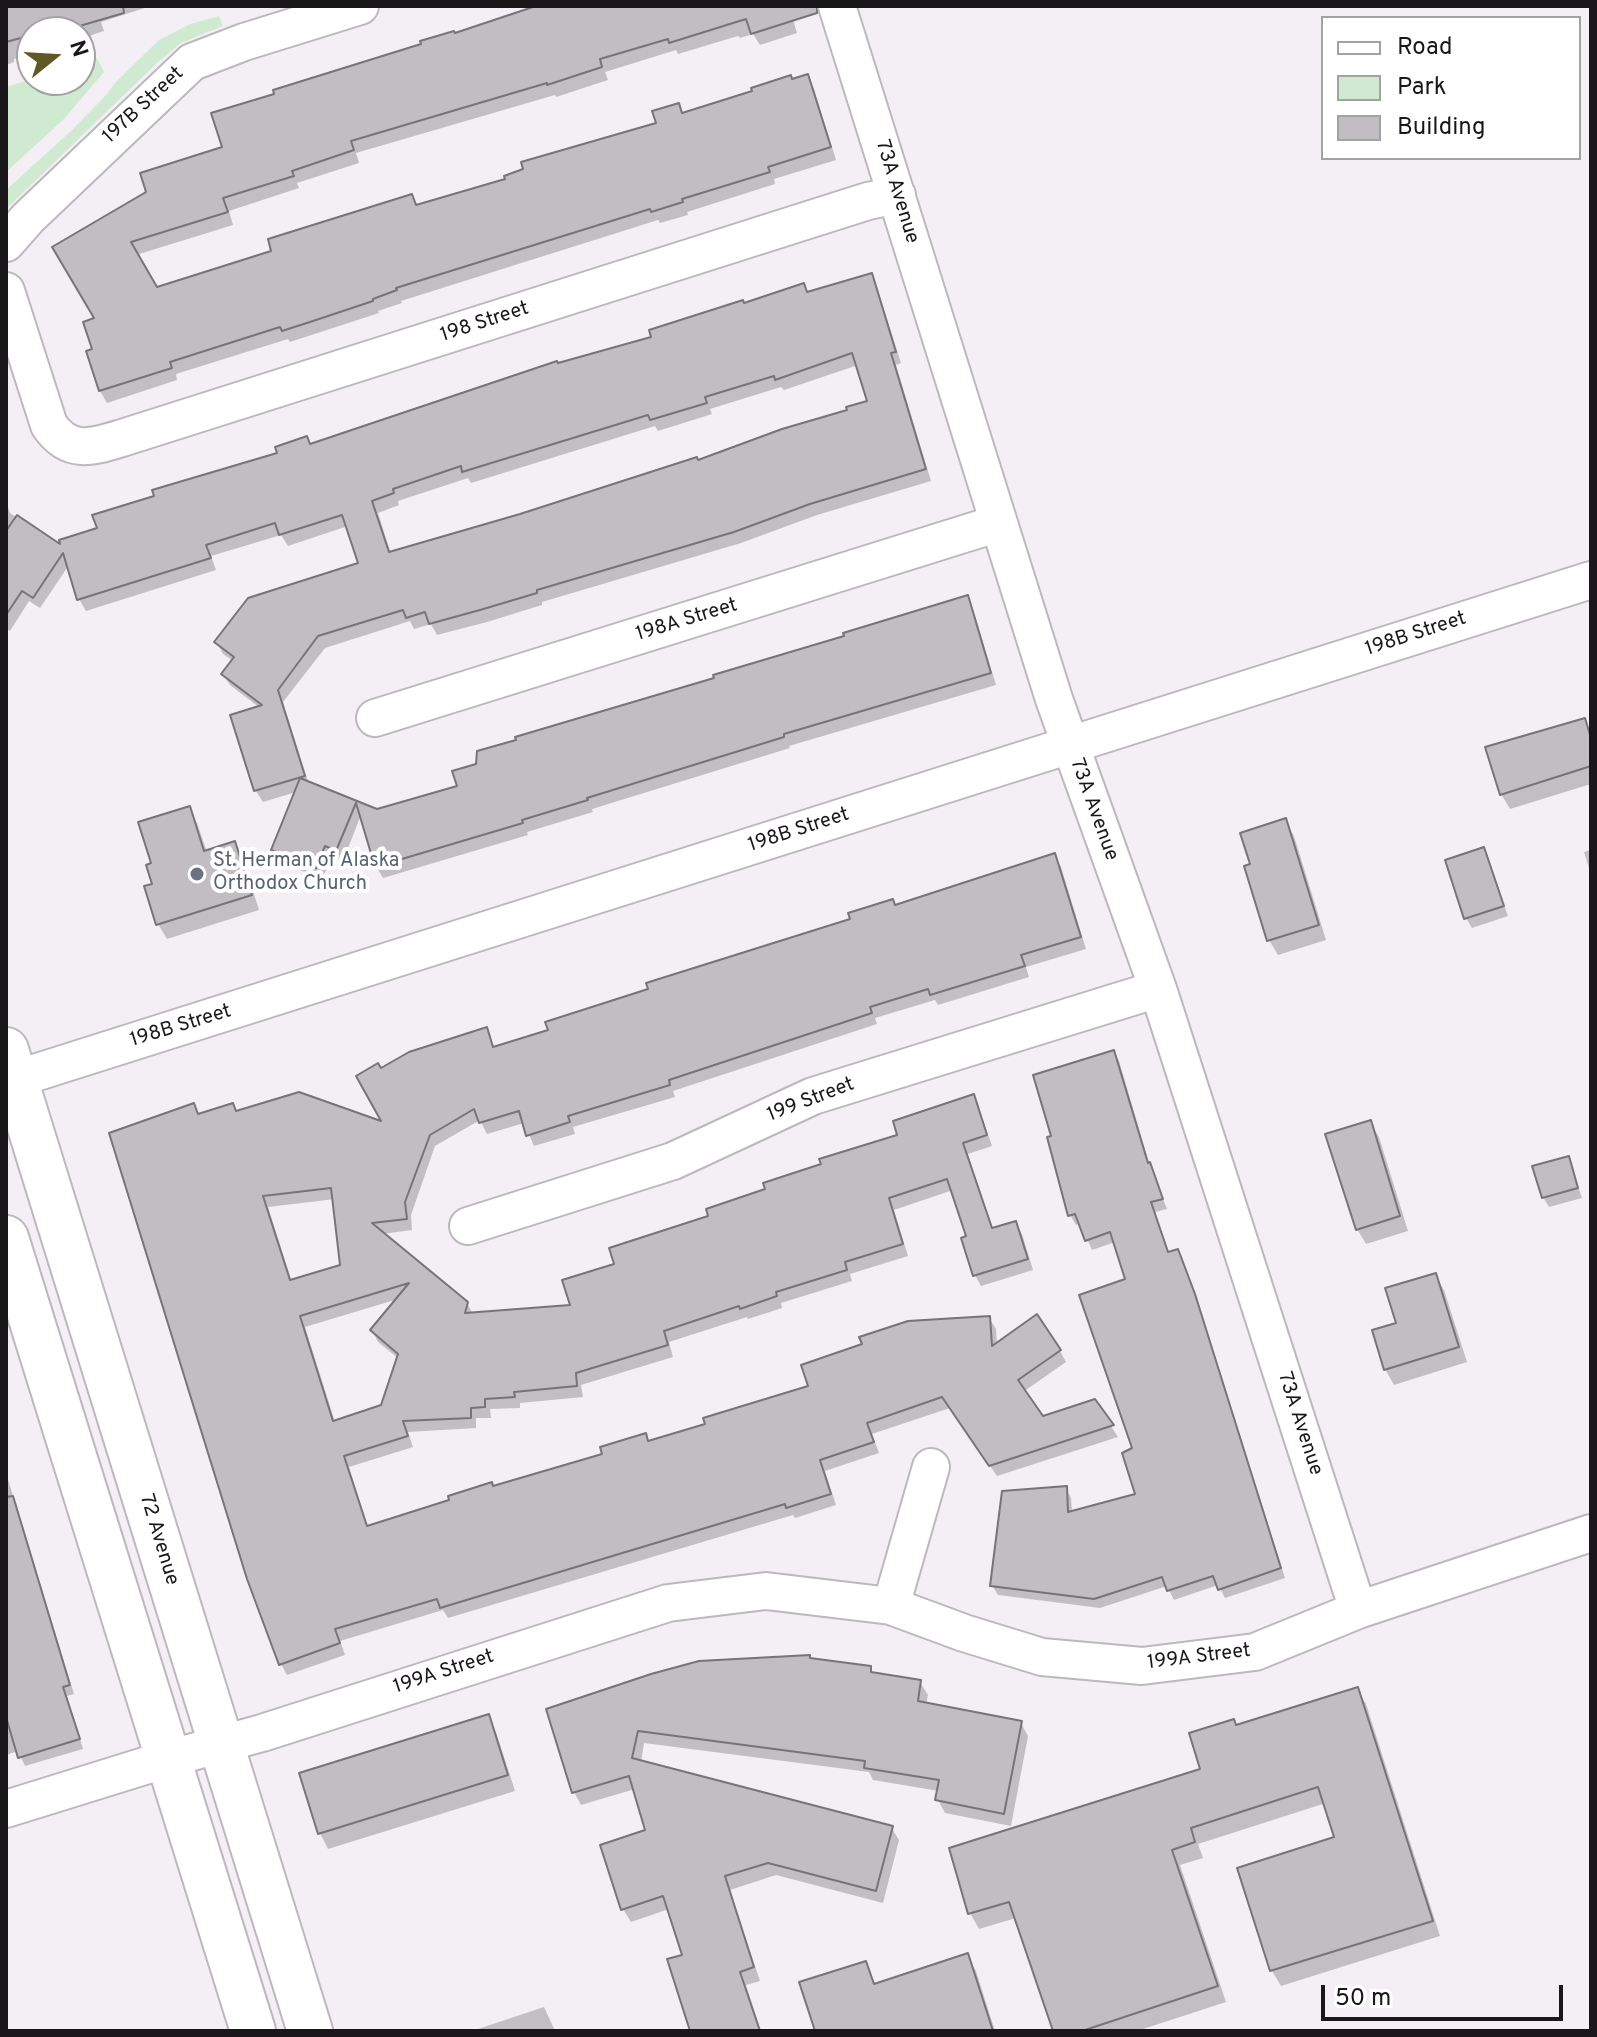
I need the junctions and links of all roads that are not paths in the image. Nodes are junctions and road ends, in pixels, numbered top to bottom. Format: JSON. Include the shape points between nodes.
{"nodes":[{"id":1,"x":360,"y":6,"type":"edge"},
{"id":2,"x":837,"y":6,"type":"edge"},
{"id":3,"x":897,"y":195,"type":"junction"},
{"id":4,"x":6,"y":243,"type":"edge"},
{"id":5,"x":6,"y":291,"type":"edge"},
{"id":6,"x":999,"y":523,"type":"junction"},
{"id":7,"x":1591,"y":580,"type":"edge"},
{"id":8,"x":375,"y":718,"type":"dead end"},
{"id":9,"x":1069,"y":745,"type":"junction"},
{"id":10,"x":1158,"y":989,"type":"junction"},
{"id":11,"x":9,"y":1071,"type":"edge"},
{"id":12,"x":468,"y":1226,"type":"dead end"},
{"id":13,"x":6,"y":1238,"type":"edge"},
{"id":14,"x":931,"y":1467,"type":"dead end"},
{"id":15,"x":1591,"y":1533,"type":"edge"},
{"id":16,"x":891,"y":1606,"type":"junction"},
{"id":17,"x":1358,"y":1610,"type":"junction"},
{"id":18,"x":221,"y":1745,"type":"junction"},
{"id":19,"x":167,"y":1759,"type":"junction"},
{"id":20,"x":6,"y":1809,"type":"edge"},
{"id":21,"x":253,"y":2031,"type":"edge"},
{"id":22,"x":310,"y":2031,"type":"edge"}],
"edges":[{"from":1,"to":4,"type":"street","name":"197B Street","via":[[192,62]]},
{"from":2,"to":3,"type":"street","name":"73A Avenue"},
{"from":3,"to":5,"type":"street","name":"198 Street","via":[[103,444],[74,445],[56,435],[43,410]]},
{"from":3,"to":6,"type":"street","name":"73A Avenue"},
{"from":6,"to":8,"type":"street","name":"198A Street"},
{"from":6,"to":9,"type":"street","name":"73A Avenue"},
{"from":7,"to":9,"type":"street","name":"198B Street"},
{"from":9,"to":10,"type":"street","name":"73A Avenue"},
{"from":9,"to":11,"type":"street","name":"198B Street"},
{"from":10,"to":12,"type":"street","name":"199 Street","via":[[813,1096],[673,1161]]},
{"from":10,"to":17,"type":"street","name":"73A Avenue"},
{"from":11,"to":18,"type":"main road","name":"72 Avenue"},
{"from":13,"to":19,"type":"main road"},
{"from":14,"to":16,"type":"street"},
{"from":15,"to":17,"type":"street","name":"199A Street"},
{"from":16,"to":17,"type":"street","name":"199A Street","via":[[1042,1657],[1142,1666],[1255,1652]]},
{"from":16,"to":18,"type":"street","name":"199A Street","via":[[766,1591],[668,1603]]},
{"from":18,"to":19,"type":"street","name":"199A Street"},
{"from":18,"to":22,"type":"main road","name":"72 Avenue"},
{"from":19,"to":20,"type":"street","name":"199A Street"},
{"from":19,"to":21,"type":"main road"}]}
